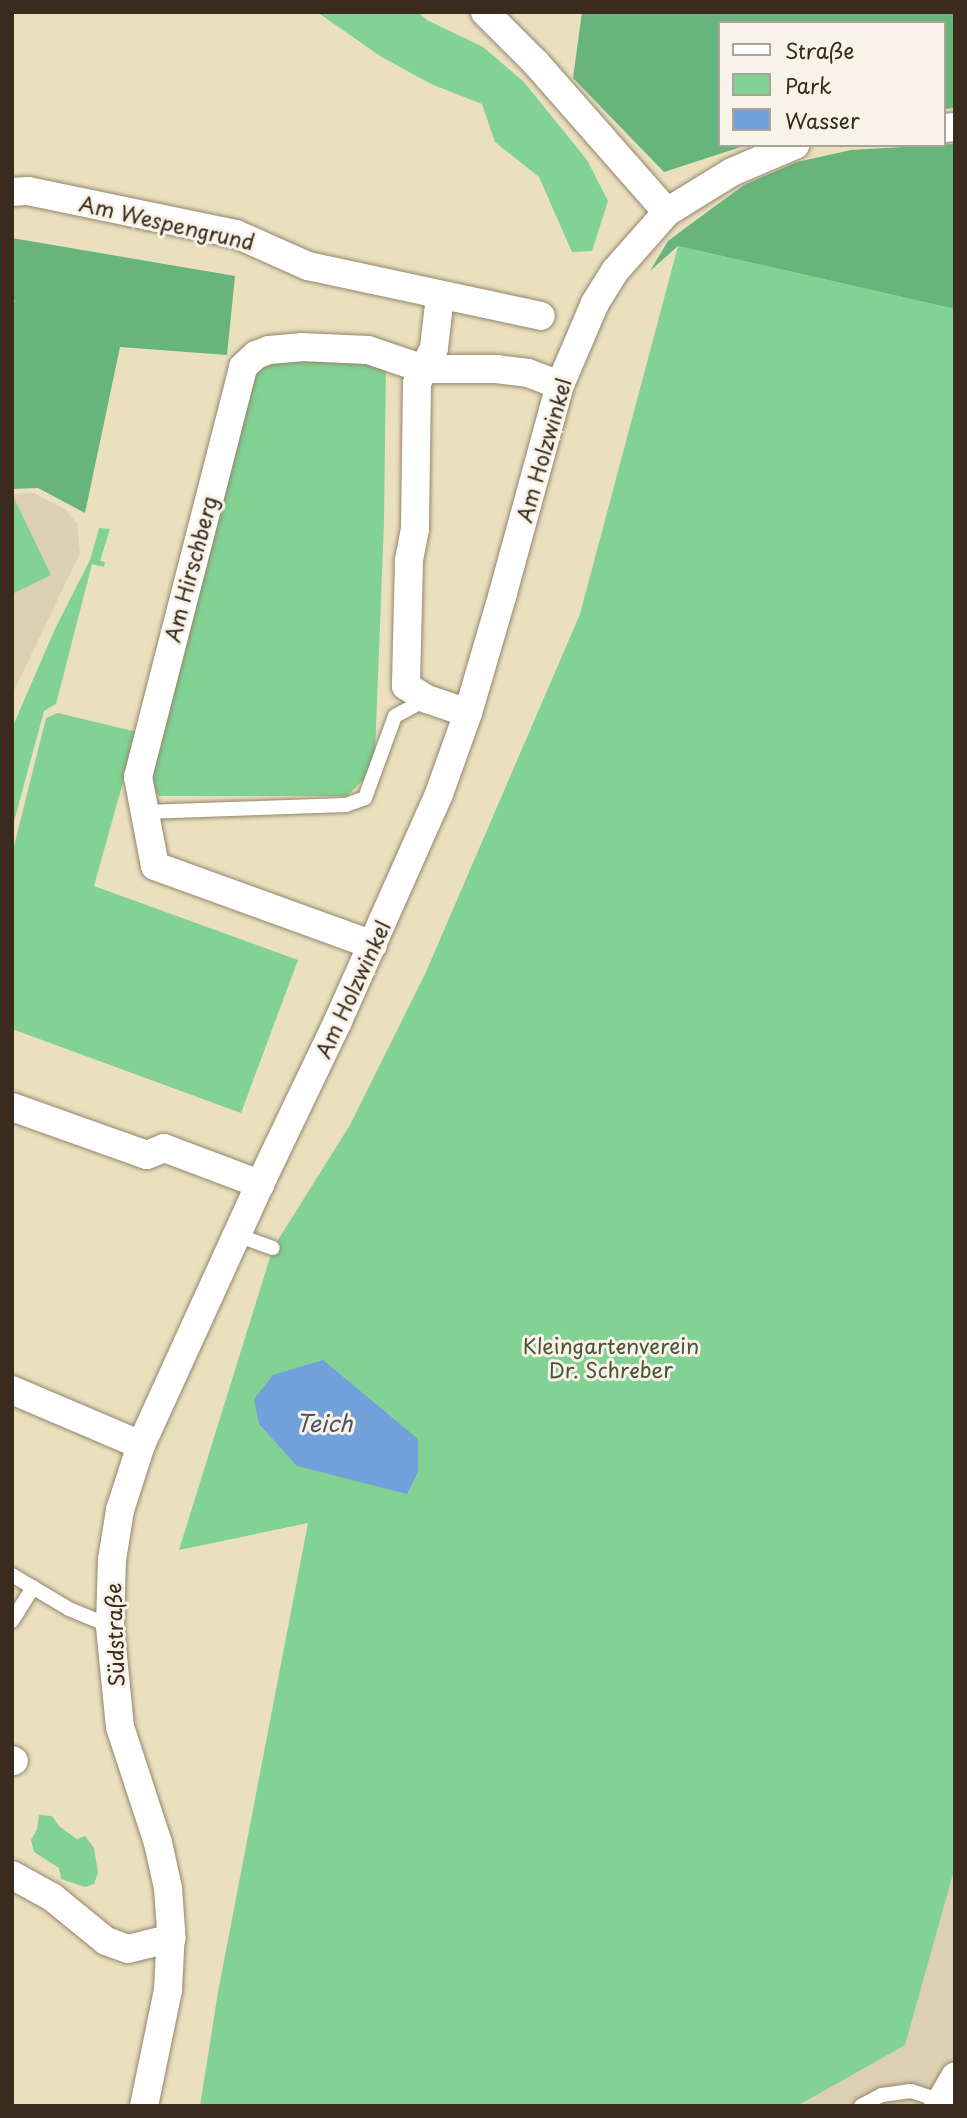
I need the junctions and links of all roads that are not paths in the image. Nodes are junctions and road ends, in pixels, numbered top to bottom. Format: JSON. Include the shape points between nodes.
{"nodes":[{"id":1,"x":485,"y":12,"type":"edge"},
{"id":2,"x":790,"y":147,"type":"edge"},
{"id":3,"x":12,"y":192,"type":"edge"},
{"id":4,"x":667,"y":212,"type":"junction"},
{"id":5,"x":440,"y":296,"type":"junction"},
{"id":6,"x":541,"y":316,"type":"dead end"},
{"id":7,"x":424,"y":369,"type":"junction"},
{"id":8,"x":560,"y":385,"type":"junction"},
{"id":9,"x":427,"y":699,"type":"junction"},
{"id":10,"x":468,"y":713,"type":"junction"},
{"id":11,"x":144,"y":812,"type":"junction"},
{"id":12,"x":373,"y":945,"type":"junction"},
{"id":13,"x":12,"y":1107,"type":"edge"},
{"id":14,"x":260,"y":1184,"type":"junction"},
{"id":15,"x":237,"y":1234,"type":"junction"},
{"id":16,"x":273,"y":1248,"type":"dead end"},
{"id":17,"x":12,"y":1390,"type":"edge"},
{"id":18,"x":141,"y":1445,"type":"junction"},
{"id":19,"x":12,"y":1575,"type":"edge"},
{"id":20,"x":33,"y":1587,"type":"junction"},
{"id":21,"x":12,"y":1621,"type":"edge"},
{"id":22,"x":110,"y":1626,"type":"junction"},
{"id":23,"x":12,"y":1875,"type":"edge"},
{"id":24,"x":172,"y":1938,"type":"junction"},
{"id":25,"x":955,"y":2076,"type":"edge"},
{"id":26,"x":940,"y":2103,"type":"edge"},
{"id":27,"x":144,"y":2106,"type":"edge"},
{"id":28,"x":861,"y":2106,"type":"edge"}],
"edges":[{"from":1,"to":4,"type":"street"},
{"from":2,"to":4,"type":"street","name":"Am Holzwinkel","via":[[732,172]]},
{"from":3,"to":5,"type":"street","name":"Am Wespengrund","via":[[28,191],[236,234],[309,266]]},
{"from":4,"to":8,"type":"street","name":"Am Holzwinkel","via":[[615,271],[583,329]]},
{"from":5,"to":6,"type":"street","name":"Am Wespengrund"},
{"from":5,"to":7,"type":"street","via":[[434,348]]},
{"from":7,"to":8,"type":"street","name":"Am Hirschberg","via":[[496,369],[528,373]]},
{"from":7,"to":9,"type":"street","via":[[417,383],[406,686]]},
{"from":7,"to":11,"type":"street","name":"Am Hirschberg","via":[[368,350],[314,347],[269,350],[243,367],[138,777]]},
{"from":8,"to":10,"type":"street","name":"Am Holzwinkel"},
{"from":9,"to":10,"type":"street"},
{"from":9,"to":11,"type":"lane","via":[[395,716],[365,798],[345,805]]},
{"from":10,"to":12,"type":"street","name":"Am Holzwinkel","via":[[439,794]]},
{"from":11,"to":12,"type":"street","name":"Am Hirschberg","via":[[155,866]]},
{"from":12,"to":14,"type":"street","name":"Am Holzwinkel"},
{"from":13,"to":14,"type":"street","via":[[148,1155],[164,1148]]},
{"from":14,"to":15,"type":"street","name":"Südstraße"},
{"from":15,"to":16,"type":"lane"},
{"from":15,"to":18,"type":"street","name":"Südstraße"},
{"from":17,"to":18,"type":"street"},
{"from":18,"to":22,"type":"street","name":"Südstraße","via":[[120,1510],[112,1560]]},
{"from":19,"to":20,"type":"lane"},
{"from":20,"to":21,"type":"lane"},
{"from":20,"to":22,"type":"lane"},
{"from":22,"to":24,"type":"street","name":"Südstraße","via":[[120,1727],[158,1843]]},
{"from":23,"to":24,"type":"street","via":[[52,1897],[106,1941],[128,1949]]},
{"from":24,"to":27,"type":"street","name":"Südstraße","via":[[168,1990]]},
{"from":25,"to":26,"type":"street"},
{"from":26,"to":28,"type":"lane","via":[[911,2091],[881,2095]]}]}
